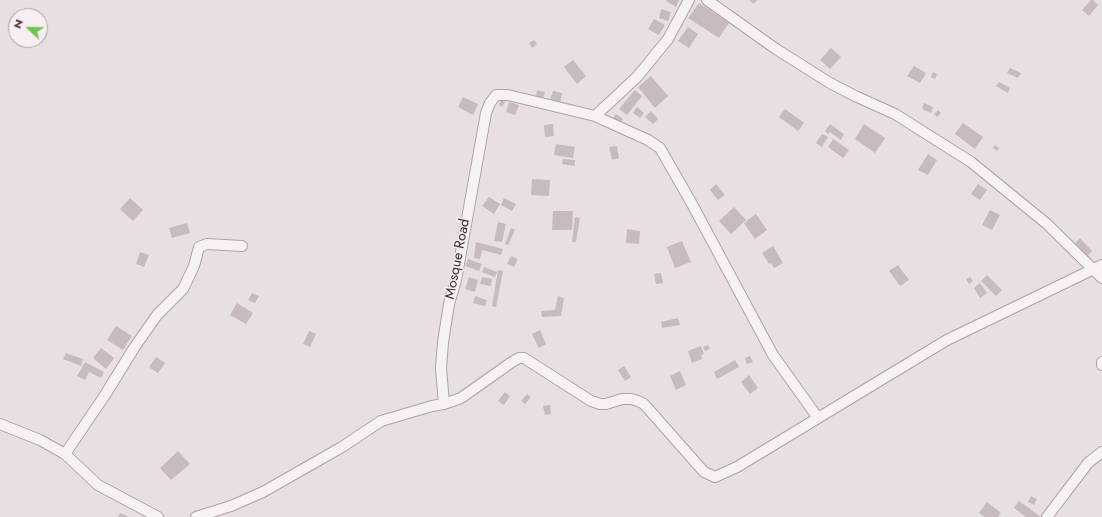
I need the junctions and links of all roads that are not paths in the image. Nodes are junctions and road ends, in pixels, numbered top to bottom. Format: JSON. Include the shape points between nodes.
{"nodes":[{"id":1,"x":688,"y":0,"type":"edge"},
{"id":2,"x":707,"y":0,"type":"edge"},
{"id":3,"x":595,"y":116,"type":"junction"},
{"id":4,"x":242,"y":246,"type":"dead end"},
{"id":5,"x":1098,"y":267,"type":"edge"},
{"id":6,"x":1102,"y":278,"type":"edge"},
{"id":7,"x":1102,"y":362,"type":"edge"},
{"id":8,"x":1102,"y":365,"type":"edge"},
{"id":9,"x":444,"y":404,"type":"junction"},
{"id":10,"x":818,"y":418,"type":"junction"},
{"id":11,"x":0,"y":424,"type":"edge"},
{"id":12,"x":1102,"y":452,"type":"edge"},
{"id":13,"x":65,"y":454,"type":"junction"},
{"id":14,"x":158,"y":517,"type":"edge"},
{"id":15,"x":196,"y":517,"type":"edge"},
{"id":16,"x":1047,"y":517,"type":"edge"}],
"edges":[{"from":1,"to":3,"type":"street","via":[[668,39],[637,77]]},
{"from":2,"to":5,"type":"street","via":[[830,83],[896,114],[971,162]]},
{"from":3,"to":9,"type":"street","name":"Mosque Road","via":[[508,94],[496,95],[490,103],[443,342],[441,368]]},
{"from":3,"to":10,"type":"street","name":"Mosque Road","via":[[660,148],[772,355]]},
{"from":4,"to":13,"type":"street","via":[[207,244],[199,247],[194,266],[183,289],[157,315]]},
{"from":5,"to":6,"type":"street"},
{"from":5,"to":10,"type":"street","via":[[948,340]]},
{"from":7,"to":8,"type":"street"},
{"from":9,"to":10,"type":"street","via":[[461,398],[512,362],[524,358],[591,401],[606,404],[622,399],[644,404],[704,472],[715,477],[737,467]]},
{"from":9,"to":15,"type":"street","via":[[381,422],[263,492]]},
{"from":11,"to":13,"type":"street","via":[[40,440]]},
{"from":12,"to":16,"type":"street","via":[[1088,464]]},
{"from":13,"to":14,"type":"street","via":[[98,485]]}]}
